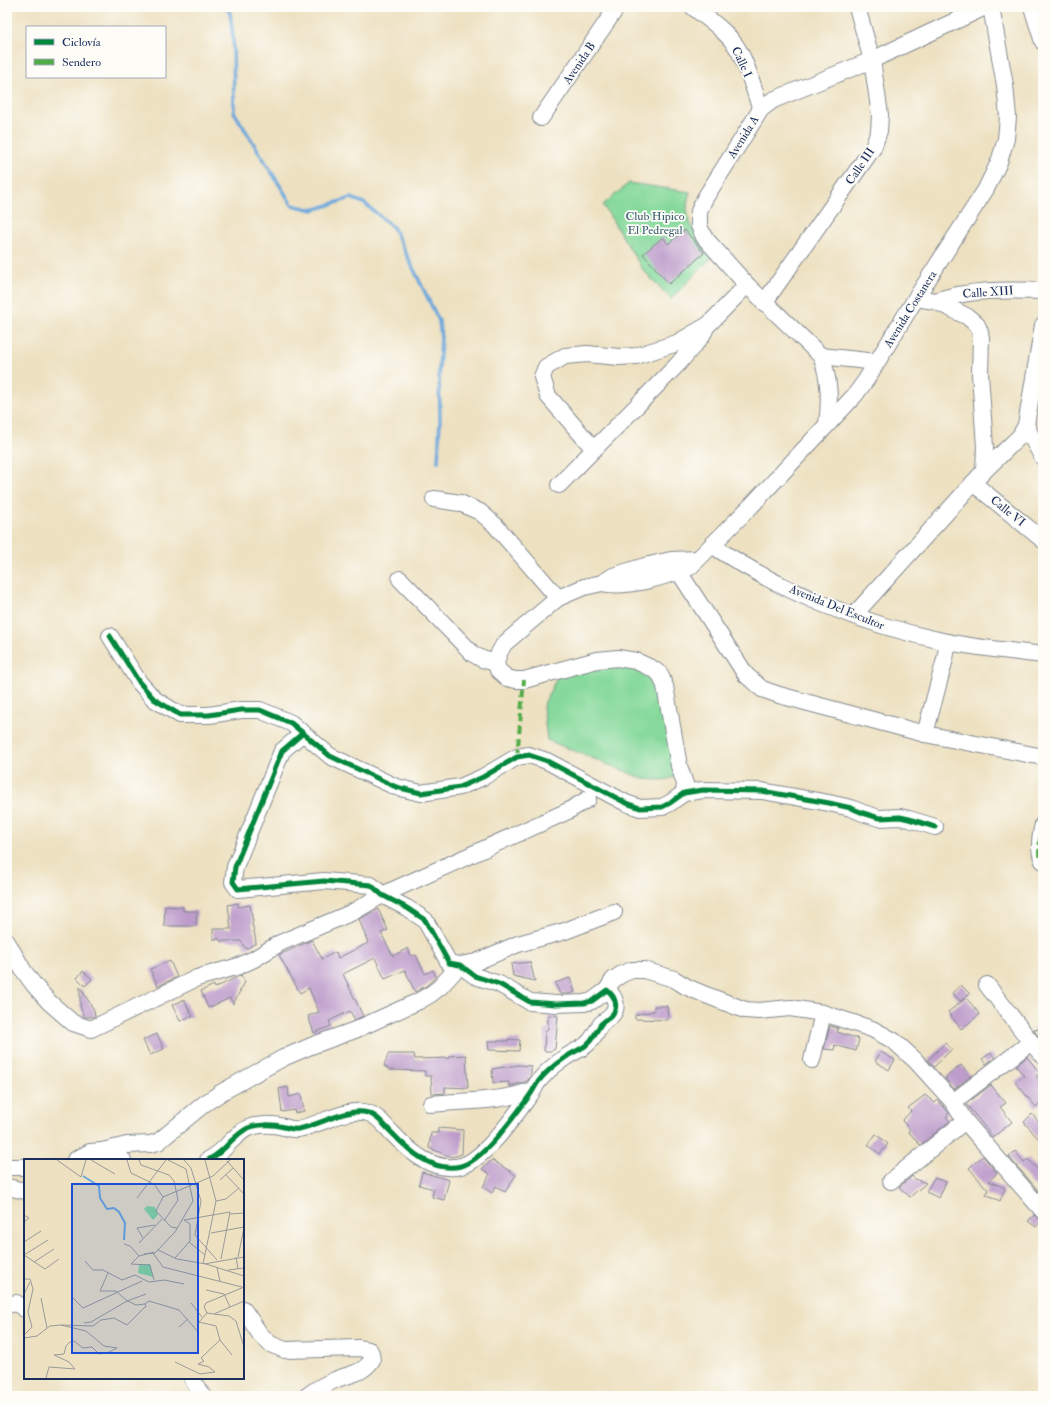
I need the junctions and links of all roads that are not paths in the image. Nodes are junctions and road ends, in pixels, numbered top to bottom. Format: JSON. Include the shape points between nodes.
{"nodes":[{"id":1,"x":617,"y":7,"type":"edge"},
{"id":2,"x":693,"y":7,"type":"edge"},
{"id":3,"x":857,"y":7,"type":"edge"},
{"id":4,"x":985,"y":7,"type":"edge"},
{"id":5,"x":991,"y":7,"type":"edge"},
{"id":6,"x":1032,"y":7,"type":"edge"},
{"id":7,"x":1043,"y":42,"type":"edge"},
{"id":8,"x":872,"y":60,"type":"junction"},
{"id":9,"x":761,"y":109,"type":"junction"},
{"id":10,"x":541,"y":118,"type":"dead end"},
{"id":11,"x":747,"y":286,"type":"junction"},
{"id":12,"x":1043,"y":291,"type":"edge"},
{"id":13,"x":916,"y":298,"type":"junction"},
{"id":14,"x":935,"y":301,"type":"junction"},
{"id":15,"x":764,"y":303,"type":"junction"},
{"id":16,"x":708,"y":325,"type":"junction"},
{"id":17,"x":1043,"y":325,"type":"edge"},
{"id":18,"x":821,"y":356,"type":"junction"},
{"id":19,"x":877,"y":362,"type":"junction"},
{"id":20,"x":827,"y":425,"type":"junction"},
{"id":21,"x":1026,"y":425,"type":"junction"},
{"id":22,"x":594,"y":449,"type":"junction"},
{"id":23,"x":1043,"y":458,"type":"edge"},
{"id":24,"x":984,"y":471,"type":"junction"},
{"id":25,"x":973,"y":483,"type":"junction"},
{"id":26,"x":559,"y":485,"type":"dead end"},
{"id":27,"x":434,"y":499,"type":"dead end"},
{"id":28,"x":1043,"y":540,"type":"edge"},
{"id":29,"x":712,"y":545,"type":"junction"},
{"id":30,"x":698,"y":558,"type":"junction"},
{"id":31,"x":679,"y":572,"type":"junction"},
{"id":32,"x":400,"y":579,"type":"dead end"},
{"id":33,"x":602,"y":583,"type":"junction"},
{"id":34,"x":558,"y":598,"type":"junction"},
{"id":35,"x":854,"y":616,"type":"junction"},
{"id":36,"x":110,"y":636,"type":"dead end"},
{"id":37,"x":948,"y":642,"type":"junction"},
{"id":38,"x":1043,"y":655,"type":"edge"},
{"id":39,"x":496,"y":663,"type":"junction"},
{"id":40,"x":302,"y":733,"type":"junction"},
{"id":41,"x":925,"y":734,"type":"junction"},
{"id":42,"x":1043,"y":757,"type":"edge"},
{"id":43,"x":684,"y":793,"type":"junction"},
{"id":44,"x":588,"y":799,"type":"dead end"},
{"id":45,"x":935,"y":827,"type":"dead end"},
{"id":46,"x":1041,"y":831,"type":"edge"},
{"id":47,"x":1043,"y":861,"type":"edge"},
{"id":48,"x":382,"y":895,"type":"junction"},
{"id":49,"x":614,"y":912,"type":"dead end"},
{"id":50,"x":7,"y":942,"type":"edge"},
{"id":51,"x":460,"y":965,"type":"junction"},
{"id":52,"x":987,"y":985,"type":"dead end"},
{"id":53,"x":607,"y":990,"type":"junction"},
{"id":54,"x":823,"y":1013,"type":"junction"},
{"id":55,"x":1031,"y":1042,"type":"junction"},
{"id":56,"x":1043,"y":1056,"type":"edge"},
{"id":57,"x":812,"y":1060,"type":"dead end"},
{"id":58,"x":534,"y":1089,"type":"junction"},
{"id":59,"x":953,"y":1102,"type":"junction"},
{"id":60,"x":430,"y":1104,"type":"dead end"},
{"id":61,"x":965,"y":1121,"type":"junction"},
{"id":62,"x":77,"y":1159,"type":"edge"},
{"id":63,"x":106,"y":1159,"type":"edge"},
{"id":64,"x":118,"y":1159,"type":"edge"},
{"id":65,"x":209,"y":1159,"type":"edge"},
{"id":66,"x":7,"y":1167,"type":"edge"},
{"id":67,"x":24,"y":1167,"type":"edge"},
{"id":68,"x":891,"y":1180,"type":"dead end"},
{"id":69,"x":7,"y":1187,"type":"edge"},
{"id":70,"x":24,"y":1191,"type":"edge"},
{"id":71,"x":1043,"y":1211,"type":"edge"},
{"id":72,"x":7,"y":1305,"type":"edge"},
{"id":73,"x":24,"y":1308,"type":"edge"},
{"id":74,"x":244,"y":1310,"type":"edge"},
{"id":75,"x":192,"y":1379,"type":"edge"},
{"id":76,"x":203,"y":1396,"type":"edge"},
{"id":77,"x":307,"y":1396,"type":"edge"}],
"edges":[{"from":1,"to":10,"type":"street","name":"Avenida B"},
{"from":2,"to":9,"type":"street","name":"Calle I","via":[[716,25],[735,46],[743,60]]},
{"from":3,"to":8,"type":"street","name":"Calle III"},
{"from":4,"to":8,"type":"street","name":"Avenida A"},
{"from":5,"to":13,"type":"street","name":"Avenida Costanera","via":[[1005,85],[1008,117],[1006,139],[1000,162],[986,189]]},
{"from":6,"to":7,"type":"street"},
{"from":8,"to":9,"type":"street","name":"Avenida A","via":[[773,100]]},
{"from":8,"to":15,"type":"street","name":"Calle III","via":[[880,115],[879,131],[873,148]]},
{"from":9,"to":11,"type":"street","name":"Avenida A","via":[[699,211],[698,226],[704,237]]},
{"from":11,"to":15,"type":"street","name":"Avenida A"},
{"from":11,"to":16,"type":"street"},
{"from":12,"to":14,"type":"street","name":"Calle XIII","via":[[993,290],[952,295]]},
{"from":13,"to":14,"type":"street"},
{"from":13,"to":19,"type":"street","name":"Avenida Costanera"},
{"from":14,"to":24,"type":"street","via":[[968,317],[977,325],[980,332]]},
{"from":15,"to":18,"type":"street","name":"Avenida A"},
{"from":16,"to":22,"type":"street","via":[[678,364]]},
{"from":16,"to":22,"type":"street","via":[[678,343],[647,354],[619,357],[586,354],[565,356],[546,367],[542,377],[548,396]]},
{"from":17,"to":21,"type":"street"},
{"from":18,"to":19,"type":"street"},
{"from":18,"to":20,"type":"street","name":"Avenida A","via":[[829,388]]},
{"from":19,"to":20,"type":"street","name":"Avenida Costanera","via":[[855,395]]},
{"from":20,"to":29,"type":"street","name":"Avenida Costanera"},
{"from":21,"to":23,"type":"street"},
{"from":21,"to":24,"type":"street","via":[[1020,436]]},
{"from":22,"to":26,"type":"street"},
{"from":24,"to":25,"type":"street"},
{"from":25,"to":28,"type":"street","name":"Calle VI"},
{"from":25,"to":35,"type":"street"},
{"from":27,"to":34,"type":"street","via":[[460,503],[480,512],[495,525]]},
{"from":29,"to":30,"type":"street","name":"Avenida Costanera"},
{"from":29,"to":35,"type":"street","name":"Avenida Del Escultor","via":[[807,598]]},
{"from":30,"to":31,"type":"street","name":"Avenida Costanera","via":[[690,567]]},
{"from":30,"to":33,"type":"street","via":[[671,560],[645,566],[613,576]]},
{"from":31,"to":33,"type":"street","name":"Avenida Costanera","via":[[612,585]]},
{"from":31,"to":41,"type":"street","via":[[746,675],[762,689]]},
{"from":32,"to":39,"type":"street","via":[[473,654]]},
{"from":33,"to":34,"type":"street","via":[[584,587]]},
{"from":34,"to":39,"type":"street","via":[[504,644]]},
{"from":35,"to":37,"type":"street","name":"Avenida Del Escultor","via":[[875,624]]},
{"from":36,"to":40,"type":"street","via":[[139,682],[154,699],[180,715],[260,710],[291,723]]},
{"from":37,"to":38,"type":"street","name":"Avenida Del Escultor"},
{"from":37,"to":41,"type":"street"},
{"from":39,"to":43,"type":"street","via":[[498,670],[507,678],[516,680],[597,660],[618,658],[636,661],[653,669],[660,674],[665,686],[679,766],[685,784]]},
{"from":40,"to":43,"type":"street","via":[[330,756],[396,787],[421,793],[460,787],[484,777],[517,757],[529,755],[640,808],[662,807]]},
{"from":40,"to":48,"type":"street","via":[[282,751],[235,867],[233,882],[238,889],[324,881],[370,885]]},
{"from":41,"to":42,"type":"street"},
{"from":43,"to":45,"type":"street","via":[[703,790],[768,792],[851,808],[879,818],[900,817]]},
{"from":44,"to":48,"type":"street","via":[[568,811]]},
{"from":46,"to":47,"type":"street","via":[[1039,853]]},
{"from":48,"to":50,"type":"street","via":[[353,912],[280,943],[239,966],[197,978],[91,1029],[73,1023],[50,1002],[23,970]]},
{"from":48,"to":51,"type":"street","via":[[425,920],[449,963]]},
{"from":49,"to":51,"type":"street","via":[[565,931],[518,944],[476,962]]},
{"from":51,"to":53,"type":"street","via":[[475,976],[499,984],[530,1002],[584,1003],[592,1001]]},
{"from":51,"to":62,"type":"street","via":[[440,987],[419,1001],[355,1030],[283,1058],[222,1092],[158,1142],[90,1152]]},
{"from":52,"to":55,"type":"street"},
{"from":53,"to":54,"type":"street","via":[[613,980],[622,974],[632,970],[644,970],[674,979],[700,993],[745,1010],[790,1008]]},
{"from":53,"to":58,"type":"street","via":[[612,994],[616,1004],[612,1015],[602,1023],[585,1047],[566,1057],[544,1075]]},
{"from":54,"to":57,"type":"street"},
{"from":54,"to":59,"type":"street","via":[[872,1029],[894,1041]]},
{"from":55,"to":56,"type":"street"},
{"from":55,"to":59,"type":"street"},
{"from":58,"to":60,"type":"street","via":[[493,1100]]},
{"from":58,"to":65,"type":"street","via":[[490,1145],[476,1158],[463,1165],[448,1168],[422,1160],[378,1119],[368,1113],[352,1112],[296,1129],[262,1125],[247,1128]]},
{"from":59,"to":61,"type":"street"},
{"from":61,"to":68,"type":"street"},
{"from":61,"to":71,"type":"street"},
{"from":63,"to":64,"type":"street"},
{"from":66,"to":67,"type":"street"},
{"from":69,"to":70,"type":"street"},
{"from":72,"to":73,"type":"street","via":[[16,1303]]},
{"from":74,"to":77,"type":"street","via":[[270,1344],[285,1350],[359,1348],[372,1353],[368,1367],[334,1380]]},
{"from":75,"to":76,"type":"street"}]}
